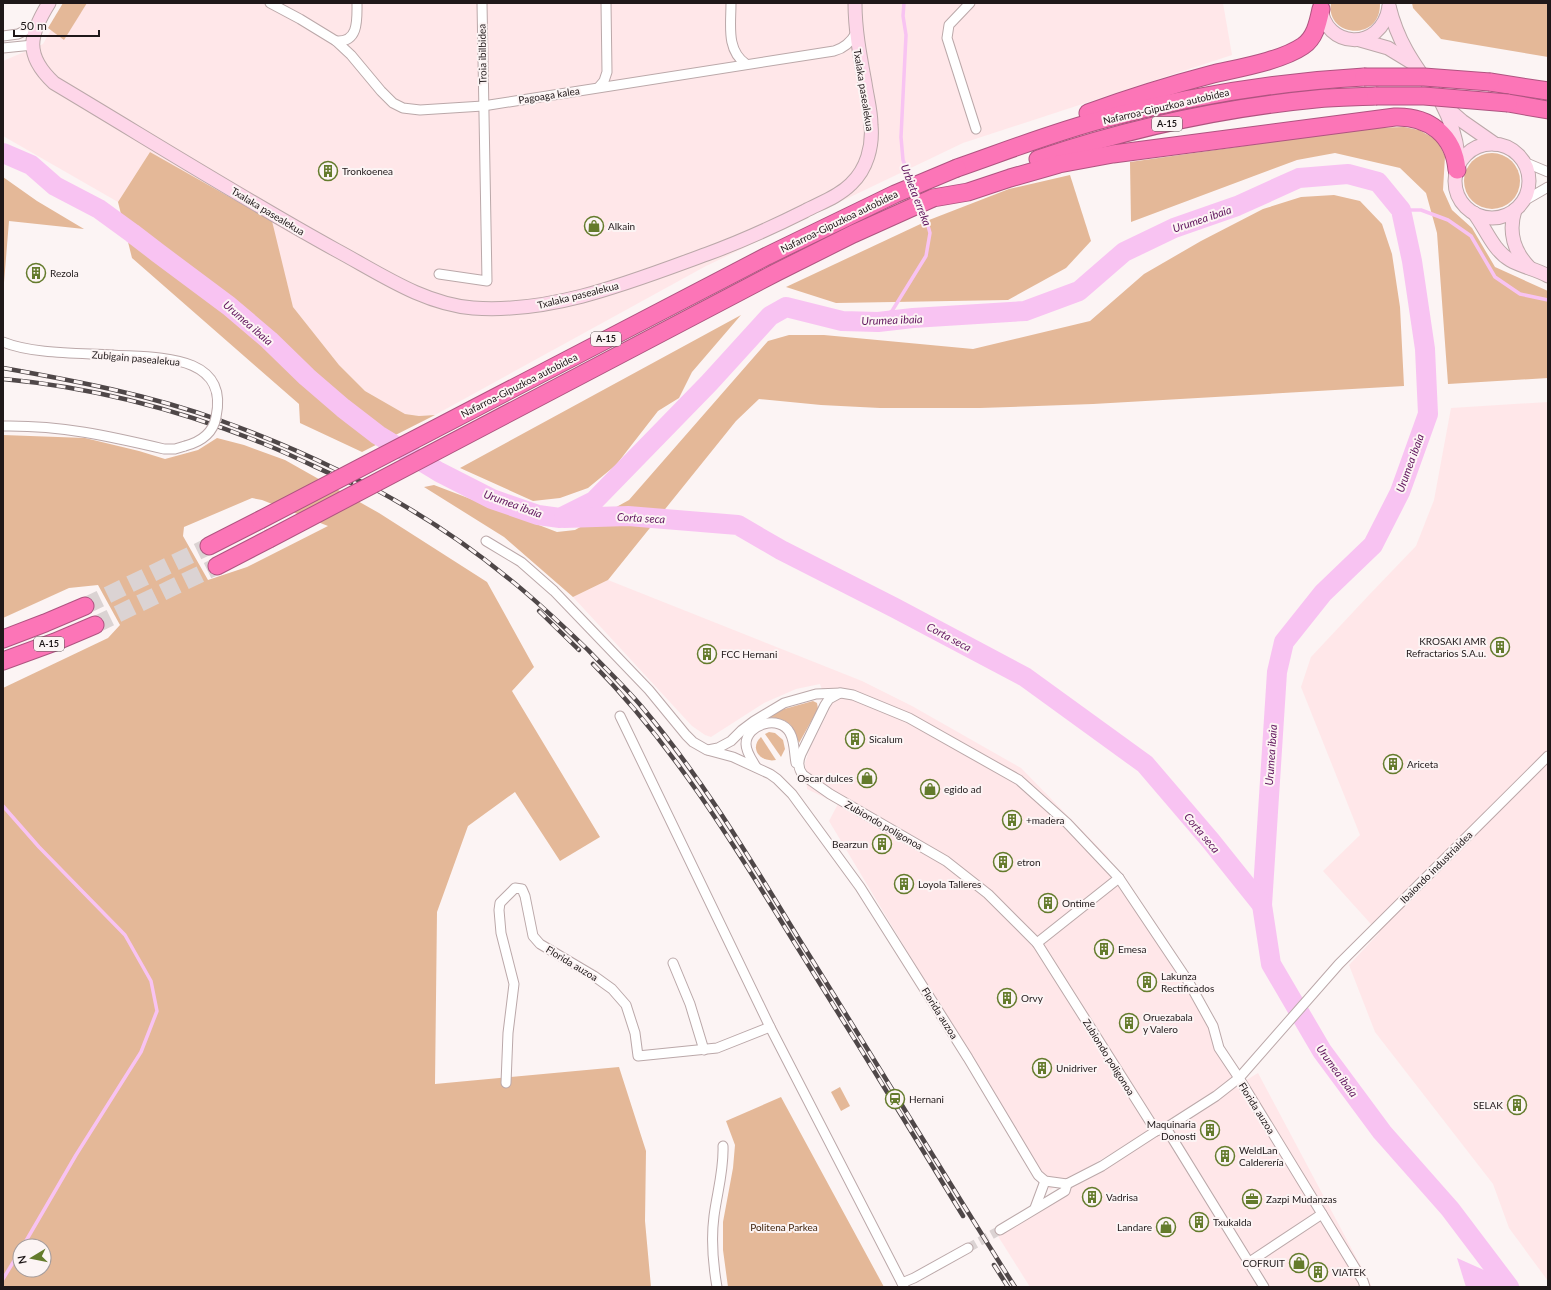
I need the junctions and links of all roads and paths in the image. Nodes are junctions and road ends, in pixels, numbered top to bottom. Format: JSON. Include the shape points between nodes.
{"nodes":[{"id":1,"x":49,"y":3,"type":"edge"},
{"id":2,"x":270,"y":3,"type":"edge"},
{"id":3,"x":357,"y":3,"type":"edge"},
{"id":4,"x":482,"y":3,"type":"edge"},
{"id":5,"x":606,"y":3,"type":"edge"},
{"id":6,"x":731,"y":3,"type":"edge"},
{"id":7,"x":854,"y":3,"type":"edge"},
{"id":8,"x":970,"y":3,"type":"edge"},
{"id":9,"x":1389,"y":5,"type":"edge"},
{"id":10,"x":1321,"y":6,"type":"edge"},
{"id":11,"x":37,"y":25,"type":"junction"},
{"id":12,"x":856,"y":33,"type":"junction"},
{"id":13,"x":3,"y":36,"type":"edge"},
{"id":14,"x":1360,"y":40,"type":"junction"},
{"id":15,"x":336,"y":41,"type":"junction"},
{"id":16,"x":33,"y":45,"type":"junction"},
{"id":17,"x":3,"y":48,"type":"edge"},
{"id":18,"x":746,"y":64,"type":"junction"},
{"id":19,"x":1414,"y":64,"type":"junction"},
{"id":20,"x":599,"y":87,"type":"junction"},
{"id":21,"x":1548,"y":91,"type":"edge"},
{"id":22,"x":1441,"y":102,"type":"junction"},
{"id":23,"x":483,"y":106,"type":"junction"},
{"id":24,"x":1548,"y":110,"type":"edge"},
{"id":25,"x":976,"y":129,"type":"dead end"},
{"id":26,"x":1495,"y":144,"type":"junction"},
{"id":27,"x":1000,"y":152,"type":"junction"},
{"id":28,"x":1524,"y":162,"type":"junction"},
{"id":29,"x":1458,"y":167,"type":"junction"},
{"id":30,"x":1548,"y":172,"type":"edge"},
{"id":31,"x":1548,"y":187,"type":"edge"},
{"id":32,"x":967,"y":189,"type":"junction"},
{"id":33,"x":1519,"y":206,"type":"junction"},
{"id":34,"x":1474,"y":213,"type":"junction"},
{"id":35,"x":1530,"y":268,"type":"junction"},
{"id":36,"x":439,"y":274,"type":"dead end"},
{"id":37,"x":1548,"y":276,"type":"edge"},
{"id":38,"x":3,"y":342,"type":"edge"},
{"id":39,"x":3,"y":426,"type":"edge"},
{"id":40,"x":486,"y":541,"type":"dead end"},
{"id":41,"x":209,"y":546,"type":"tunnel mouth"},
{"id":42,"x":217,"y":566,"type":"tunnel mouth"},
{"id":43,"x":85,"y":606,"type":"tunnel mouth"},
{"id":44,"x":95,"y":625,"type":"tunnel mouth"},
{"id":45,"x":9,"y":637,"type":"edge"},
{"id":46,"x":3,"y":661,"type":"edge"},
{"id":47,"x":841,"y":693,"type":"junction"},
{"id":48,"x":620,"y":716,"type":"dead end"},
{"id":49,"x":737,"y":734,"type":"junction"},
{"id":50,"x":747,"y":748,"type":"junction"},
{"id":51,"x":707,"y":750,"type":"junction"},
{"id":52,"x":1548,"y":756,"type":"edge"},
{"id":53,"x":733,"y":757,"type":"junction"},
{"id":54,"x":756,"y":767,"type":"junction"},
{"id":55,"x":800,"y":772,"type":"junction"},
{"id":56,"x":1119,"y":878,"type":"junction"},
{"id":57,"x":1037,"y":943,"type":"junction"},
{"id":58,"x":673,"y":963,"type":"dead end"},
{"id":59,"x":770,"y":1027,"type":"junction"},
{"id":60,"x":704,"y":1050,"type":"junction"},
{"id":61,"x":1239,"y":1078,"type":"junction"},
{"id":62,"x":506,"y":1083,"type":"dead end"},
{"id":63,"x":1166,"y":1128,"type":"junction"},
{"id":64,"x":1156,"y":1131,"type":"junction"},
{"id":65,"x":723,"y":1146,"type":"dead end"},
{"id":66,"x":1045,"y":1181,"type":"junction"},
{"id":67,"x":1067,"y":1184,"type":"junction"},
{"id":68,"x":1035,"y":1208,"type":"junction"},
{"id":69,"x":1322,"y":1214,"type":"junction"},
{"id":70,"x":1000,"y":1230,"type":"tunnel mouth"},
{"id":71,"x":968,"y":1248,"type":"tunnel mouth"},
{"id":72,"x":1248,"y":1263,"type":"junction"},
{"id":73,"x":903,"y":1285,"type":"edge"},
{"id":74,"x":717,"y":1287,"type":"edge"},
{"id":75,"x":1264,"y":1287,"type":"edge"},
{"id":76,"x":1365,"y":1287,"type":"edge"}],
"edges":[{"from":1,"to":11,"type":"main road","name":"Txalaka pasealekua"},
{"from":2,"to":15,"type":"street","name":"Pagoaga kalea"},
{"from":3,"to":15,"type":"street","via":[[356,29],[348,39],[343,42]]},
{"from":4,"to":23,"type":"street","name":"Troia ibilbidea"},
{"from":5,"to":20,"type":"street","via":[[607,72]]},
{"from":6,"to":18,"type":"street","via":[[733,49]]},
{"from":7,"to":12,"type":"main road","name":"Txalaka pasealekua"},
{"from":8,"to":25,"type":"street","via":[[949,26],[947,38]]},
{"from":9,"to":14,"type":"main road","via":[[1388,16],[1383,25],[1377,32]]},
{"from":9,"to":19,"type":"main road","via":[[1398,36]]},
{"from":10,"to":14,"type":"main road","via":[[1324,20],[1334,32],[1339,36]]},
{"from":10,"to":27,"type":"highway","via":[[1317,27],[1311,38],[1303,46],[1283,56],[1189,80],[1099,108],[1043,129]]},
{"from":11,"to":13,"type":"street","via":[[18,34]]},
{"from":11,"to":16,"type":"main road","name":"Txalaka pasealekua"},
{"from":12,"to":16,"type":"main road","name":"Txalaka pasealekua","via":[[871,122],[871,138],[865,164],[850,185],[823,202],[724,248],[637,280],[555,303],[519,308],[471,308],[420,296],[293,226],[54,83],[41,70]]},
{"from":12,"to":18,"type":"street","name":"Pagoaga kalea","via":[[845,46],[834,51]]},
{"from":14,"to":19,"type":"main road","via":[[1388,48]]},
{"from":15,"to":23,"type":"street","name":"Pagoaga kalea","via":[[393,103],[403,108],[420,110]]},
{"from":16,"to":17,"type":"street"},
{"from":18,"to":20,"type":"street","name":"Pagoaga kalea"},
{"from":19,"to":22,"type":"main road"},
{"from":20,"to":23,"type":"street","name":"Pagoaga kalea"},
{"from":21,"to":27,"type":"highway","name":"Nafarroa-Gipuzkoa autobidea","number":"A-15","bridge":true,"via":[[1490,82],[1424,77],[1364,77],[1276,84],[1192,98],[1103,119]]},
{"from":22,"to":26,"type":"main road","via":[[1462,121]]},
{"from":22,"to":29,"type":"main road","via":[[1454,132]]},
{"from":23,"to":36,"type":"street","name":"Troia ibilbidea","via":[[487,281]]},
{"from":24,"to":32,"type":"highway","name":"Nafarroa-Gipuzkoa autobidea","number":"A-15","bridge":true,"via":[[1431,97],[1376,96],[1271,104],[1226,111],[1108,138],[1056,153]]},
{"from":26,"to":28,"type":"main road","via":[[1509,148]]},
{"from":26,"to":29,"type":"main road","via":[[1482,145],[1470,151]]},
{"from":27,"to":41,"type":"highway","name":"Nafarroa-Gipuzkoa autobidea","number":"A-15","bridge":true,"via":[[895,194],[767,256]]},
{"from":28,"to":30,"type":"street"},
{"from":28,"to":33,"type":"main road","via":[[1529,183]]},
{"from":29,"to":32,"type":"highway","via":[[1445,137],[1423,121],[1400,117],[1113,154],[1059,164]]},
{"from":29,"to":34,"type":"main road","via":[[1455,180],[1458,194],[1466,207]]},
{"from":31,"to":33,"type":"street"},
{"from":32,"to":42,"type":"highway","name":"Nafarroa-Gipuzkoa autobidea","number":"A-15","bridge":true,"via":[[933,198],[777,272]]},
{"from":33,"to":34,"type":"main road","via":[[1495,218]]},
{"from":33,"to":35,"type":"main road","via":[[1512,225],[1513,241],[1520,256]]},
{"from":34,"to":35,"type":"main road","via":[[1497,250],[1509,260]]},
{"from":35,"to":37,"type":"main road"},
{"from":38,"to":39,"type":"street","name":"Zubigain pasealekua","bridge":true,"via":[[35,350],[182,361],[197,367],[212,382],[218,409],[212,430],[201,440],[175,449],[85,431]]},
{"from":40,"to":51,"type":"street","name":"Florida auzoa","via":[[521,562],[554,591],[649,690],[686,735]]},
{"from":43,"to":45,"type":"highway","number":"A-15"},
{"from":44,"to":46,"type":"highway","number":"A-15"},
{"from":47,"to":49,"type":"street","via":[[816,694],[784,703]]},
{"from":47,"to":55,"type":"street","via":[[829,699],[825,705],[799,759]]},
{"from":47,"to":56,"type":"street","via":[[853,695],[909,718],[1019,780],[1067,823]]},
{"from":48,"to":59,"type":"street"},
{"from":49,"to":51,"type":"street","via":[[731,741],[718,748]]},
{"from":49,"to":53,"type":"street"},
{"from":50,"to":53,"type":"street"},
{"from":50,"to":54,"type":"street"},
{"from":50,"to":55,"type":"street","via":[[749,735],[758,727],[773,722],[784,726],[790,731]]},
{"from":51,"to":53,"type":"street","name":"Florida auzoa"},
{"from":52,"to":61,"type":"street","name":"Ibaiondo industrialdea","via":[[1339,964]]},
{"from":53,"to":54,"type":"street","name":"Florida auzoa"},
{"from":54,"to":66,"type":"street","name":"Florida auzoa","via":[[777,779],[792,794],[860,887],[1038,1175]]},
{"from":55,"to":57,"type":"street","name":"Zubiondo poligonoa","via":[[830,794],[946,861],[988,894]]},
{"from":56,"to":57,"type":"street"},
{"from":56,"to":61,"type":"street","via":[[1188,981],[1212,1026],[1219,1048]]},
{"from":57,"to":64,"type":"street","name":"Zubiondo poligonoa"},
{"from":58,"to":60,"type":"street","via":[[690,1004]]},
{"from":59,"to":60,"type":"street","name":"Florida auzoa","via":[[717,1048]]},
{"from":59,"to":73,"type":"street"},
{"from":60,"to":62,"type":"street","name":"Florida auzoa","via":[[638,1056],[635,1033],[626,1005],[612,989],[594,976],[540,944],[533,936],[522,889],[515,888],[500,903],[499,910],[501,933],[514,984],[508,1033]]},
{"from":61,"to":63,"type":"street","name":"Florida auzoa"},
{"from":61,"to":69,"type":"street","name":"Florida auzoa"},
{"from":63,"to":64,"type":"street","name":"Florida auzoa"},
{"from":63,"to":72,"type":"street"},
{"from":64,"to":67,"type":"street","name":"Florida auzoa","via":[[1102,1166]]},
{"from":65,"to":74,"type":"street","via":[[724,1158],[713,1227],[713,1261]]},
{"from":66,"to":67,"type":"street"},
{"from":66,"to":68,"type":"street"},
{"from":67,"to":68,"type":"street","name":"Florida auzoa","via":[[1064,1191]]},
{"from":68,"to":70,"type":"street"},
{"from":69,"to":72,"type":"street"},
{"from":69,"to":76,"type":"street","name":"Florida auzoa"},
{"from":71,"to":73,"type":"street"},
{"from":72,"to":75,"type":"street"}]}
